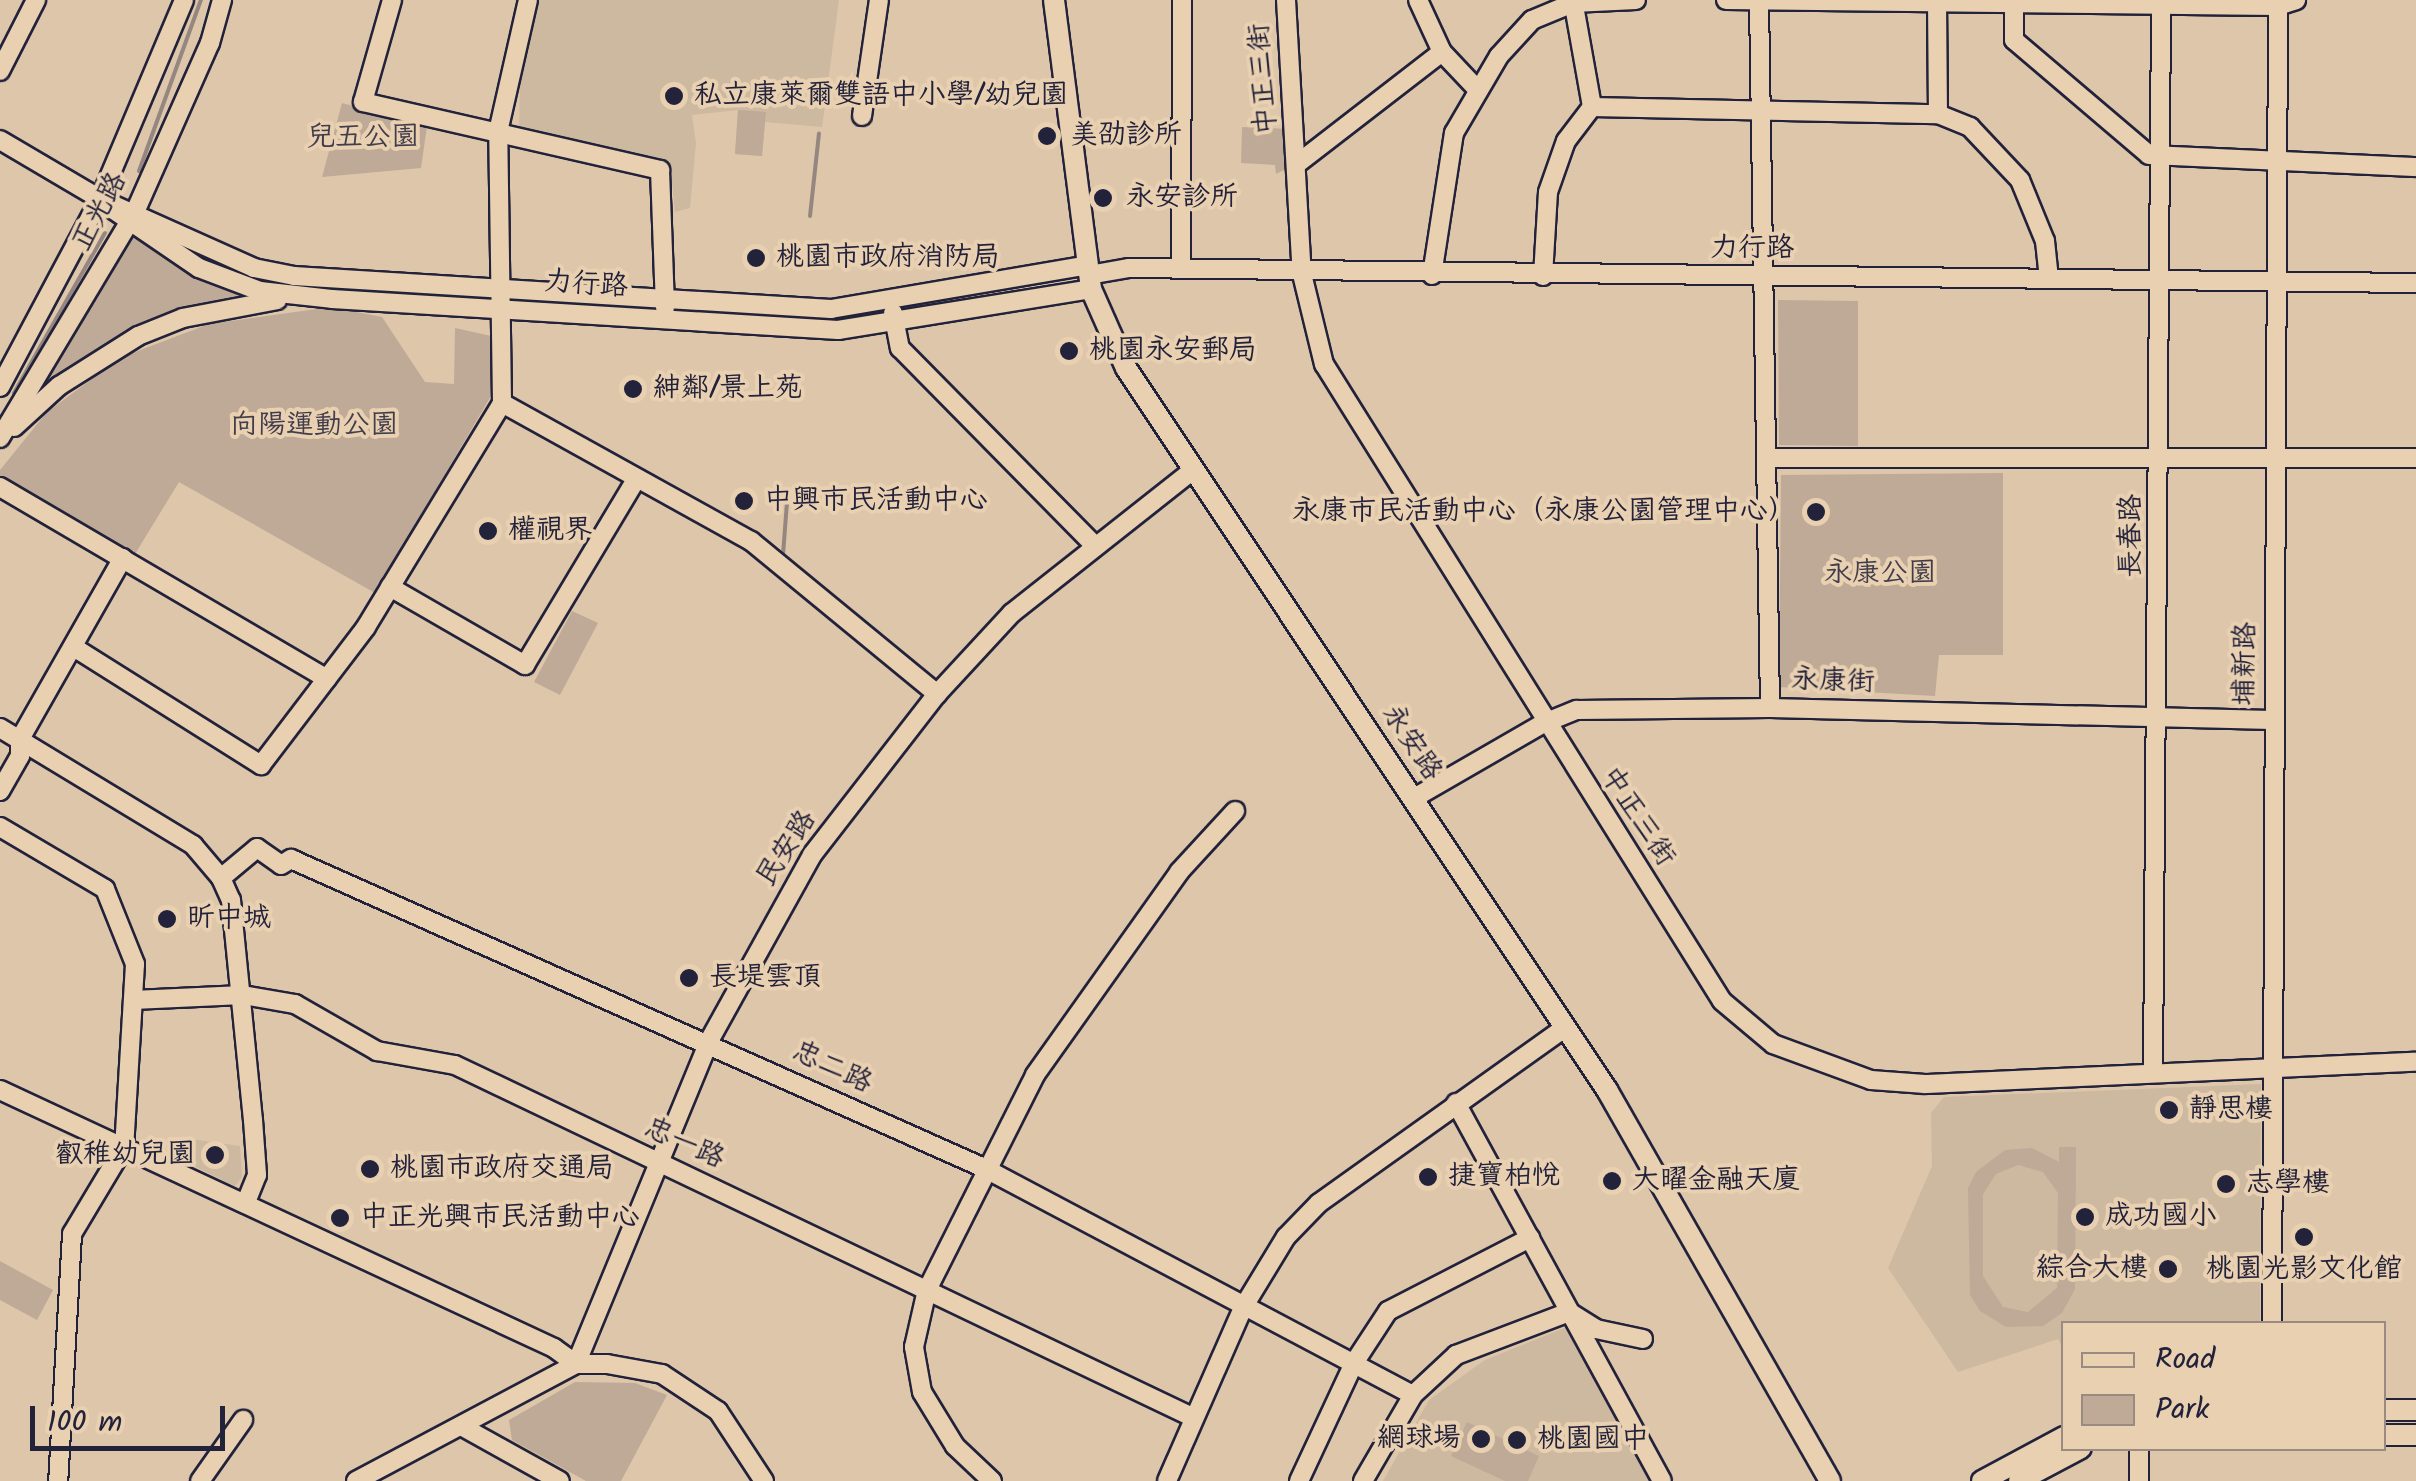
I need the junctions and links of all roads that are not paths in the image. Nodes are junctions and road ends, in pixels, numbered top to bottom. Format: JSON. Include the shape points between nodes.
{"nodes":[{"id":1,"x":36,"y":0,"type":"edge"},
{"id":2,"x":184,"y":0,"type":"edge"},
{"id":3,"x":222,"y":0,"type":"edge"},
{"id":4,"x":392,"y":0,"type":"edge"},
{"id":5,"x":528,"y":0,"type":"edge"},
{"id":6,"x":879,"y":0,"type":"edge"},
{"id":7,"x":1054,"y":0,"type":"edge"},
{"id":8,"x":1182,"y":0,"type":"edge"},
{"id":9,"x":1286,"y":0,"type":"edge"},
{"id":10,"x":1418,"y":0,"type":"edge"},
{"id":11,"x":1636,"y":0,"type":"edge"},
{"id":12,"x":1726,"y":0,"type":"edge"},
{"id":13,"x":1937,"y":0,"type":"edge"},
{"id":14,"x":2161,"y":1,"type":"edge"},
{"id":15,"x":1573,"y":2,"type":"edge"},
{"id":16,"x":1760,"y":2,"type":"edge"},
{"id":17,"x":2014,"y":2,"type":"edge"},
{"id":18,"x":2287,"y":3,"type":"edge"},
{"id":19,"x":1442,"y":52,"type":"junction"},
{"id":20,"x":0,"y":71,"type":"edge"},
{"id":21,"x":1476,"y":88,"type":"junction"},
{"id":22,"x":1592,"y":107,"type":"junction"},
{"id":23,"x":1758,"y":109,"type":"junction"},
{"id":24,"x":1938,"y":114,"type":"junction"},
{"id":25,"x":862,"y":116,"type":"dead end"},
{"id":26,"x":498,"y":132,"type":"junction"},
{"id":27,"x":0,"y":140,"type":"edge"},
{"id":28,"x":2164,"y":157,"type":"junction"},
{"id":29,"x":2278,"y":158,"type":"junction"},
{"id":30,"x":1298,"y":164,"type":"junction"},
{"id":31,"x":2416,"y":167,"type":"edge"},
{"id":32,"x":100,"y":199,"type":"junction"},
{"id":33,"x":131,"y":218,"type":"junction"},
{"id":34,"x":1180,"y":269,"type":"junction"},
{"id":35,"x":1302,"y":274,"type":"junction"},
{"id":36,"x":1432,"y":275,"type":"junction"},
{"id":37,"x":1089,"y":276,"type":"junction"},
{"id":38,"x":1543,"y":276,"type":"junction"},
{"id":39,"x":1763,"y":276,"type":"junction"},
{"id":40,"x":2049,"y":279,"type":"junction"},
{"id":41,"x":2160,"y":280,"type":"junction"},
{"id":42,"x":2275,"y":280,"type":"junction"},
{"id":43,"x":2416,"y":283,"type":"edge"},
{"id":44,"x":498,"y":286,"type":"junction"},
{"id":45,"x":665,"y":297,"type":"junction"},
{"id":46,"x":332,"y":299,"type":"junction"},
{"id":47,"x":890,"y":303,"type":"junction"},
{"id":48,"x":498,"y":306,"type":"junction"},
{"id":49,"x":665,"y":318,"type":"junction"},
{"id":50,"x":896,"y":324,"type":"junction"},
{"id":51,"x":0,"y":387,"type":"edge"},
{"id":52,"x":502,"y":404,"type":"junction"},
{"id":53,"x":0,"y":440,"type":"edge"},
{"id":54,"x":2160,"y":456,"type":"junction"},
{"id":55,"x":1770,"y":458,"type":"junction"},
{"id":56,"x":2416,"y":458,"type":"edge"},
{"id":57,"x":2276,"y":461,"type":"junction"},
{"id":58,"x":1193,"y":470,"type":"junction"},
{"id":59,"x":636,"y":482,"type":"junction"},
{"id":60,"x":0,"y":487,"type":"edge"},
{"id":61,"x":1093,"y":544,"type":"junction"},
{"id":62,"x":123,"y":558,"type":"junction"},
{"id":63,"x":390,"y":587,"type":"junction"},
{"id":64,"x":75,"y":648,"type":"junction"},
{"id":65,"x":326,"y":679,"type":"junction"},
{"id":66,"x":937,"y":694,"type":"junction"},
{"id":67,"x":1770,"y":708,"type":"junction"},
{"id":68,"x":2158,"y":720,"type":"junction"},
{"id":69,"x":2272,"y":720,"type":"junction"},
{"id":70,"x":1544,"y":723,"type":"junction"},
{"id":71,"x":0,"y":728,"type":"edge"},
{"id":72,"x":20,"y":740,"type":"junction"},
{"id":73,"x":0,"y":791,"type":"edge"},
{"id":74,"x":1414,"y":798,"type":"junction"},
{"id":75,"x":1235,"y":811,"type":"dead end"},
{"id":76,"x":0,"y":827,"type":"edge"},
{"id":77,"x":221,"y":878,"type":"junction"},
{"id":78,"x":243,"y":996,"type":"junction"},
{"id":79,"x":133,"y":1000,"type":"junction"},
{"id":80,"x":1566,"y":1026,"type":"junction"},
{"id":81,"x":709,"y":1041,"type":"junction"},
{"id":82,"x":2416,"y":1062,"type":"edge"},
{"id":83,"x":2271,"y":1068,"type":"junction"},
{"id":84,"x":2153,"y":1073,"type":"junction"},
{"id":85,"x":0,"y":1090,"type":"edge"},
{"id":86,"x":1456,"y":1104,"type":"junction"},
{"id":87,"x":124,"y":1147,"type":"junction"},
{"id":88,"x":660,"y":1161,"type":"junction"},
{"id":89,"x":984,"y":1168,"type":"junction"},
{"id":90,"x":246,"y":1202,"type":"junction"},
{"id":91,"x":1530,"y":1238,"type":"junction"},
{"id":92,"x":927,"y":1290,"type":"junction"},
{"id":93,"x":1244,"y":1306,"type":"junction"},
{"id":94,"x":1569,"y":1312,"type":"junction"},
{"id":95,"x":2272,"y":1321,"type":"edge"},
{"id":96,"x":1643,"y":1338,"type":"dead end"},
{"id":97,"x":1354,"y":1363,"type":"junction"},
{"id":98,"x":576,"y":1364,"type":"junction"},
{"id":99,"x":1413,"y":1394,"type":"junction"},
{"id":100,"x":2386,"y":1410,"type":"edge"},
{"id":101,"x":2416,"y":1410,"type":"edge"},
{"id":102,"x":1194,"y":1418,"type":"junction"},
{"id":103,"x":243,"y":1420,"type":"dead end"},
{"id":104,"x":461,"y":1426,"type":"junction"},
{"id":105,"x":2386,"y":1435,"type":"edge"},
{"id":106,"x":2416,"y":1435,"type":"edge"},
{"id":107,"x":2061,"y":1439,"type":"edge"},
{"id":108,"x":2075,"y":1451,"type":"edge"},
{"id":109,"x":2138,"y":1451,"type":"edge"},
{"id":110,"x":58,"y":1481,"type":"edge"},
{"id":111,"x":200,"y":1481,"type":"edge"},
{"id":112,"x":356,"y":1481,"type":"edge"},
{"id":113,"x":560,"y":1481,"type":"edge"},
{"id":114,"x":764,"y":1481,"type":"edge"},
{"id":115,"x":992,"y":1481,"type":"edge"},
{"id":116,"x":1167,"y":1481,"type":"edge"},
{"id":117,"x":1298,"y":1481,"type":"edge"},
{"id":118,"x":1363,"y":1481,"type":"edge"},
{"id":119,"x":1662,"y":1481,"type":"edge"},
{"id":120,"x":1830,"y":1481,"type":"edge"},
{"id":121,"x":1982,"y":1481,"type":"edge"},
{"id":122,"x":2019,"y":1481,"type":"edge"},
{"id":123,"x":2139,"y":1481,"type":"edge"}],
"edges":[{"from":1,"to":20,"type":"street"},
{"from":2,"to":32,"type":"street","name":"正光路"},
{"from":3,"to":33,"type":"street","name":"正光路","via":[[210,43]]},
{"from":4,"to":26,"type":"street","via":[[363,102]]},
{"from":5,"to":26,"type":"street"},
{"from":6,"to":25,"type":"street"},
{"from":7,"to":37,"type":"main road","name":"永安路"},
{"from":8,"to":34,"type":"street"},
{"from":9,"to":30,"type":"street","name":"中正三街"},
{"from":10,"to":19,"type":"street"},
{"from":11,"to":15,"type":"street"},
{"from":12,"to":16,"type":"street"},
{"from":13,"to":16,"type":"street"},
{"from":13,"to":17,"type":"street"},
{"from":13,"to":24,"type":"street"},
{"from":14,"to":17,"type":"street"},
{"from":14,"to":18,"type":"street"},
{"from":14,"to":28,"type":"street","name":"長春路"},
{"from":15,"to":21,"type":"street","via":[[1532,20]]},
{"from":15,"to":22,"type":"street"},
{"from":16,"to":23,"type":"street"},
{"from":17,"to":28,"type":"street","via":[[2014,40],[2149,155]]},
{"from":18,"to":29,"type":"street","name":"埔新路"},
{"from":19,"to":21,"type":"street"},
{"from":19,"to":30,"type":"street"},
{"from":21,"to":36,"type":"street","via":[[1454,134]]},
{"from":22,"to":23,"type":"street"},
{"from":22,"to":38,"type":"street","via":[[1566,142],[1548,192]]},
{"from":23,"to":24,"type":"street"},
{"from":23,"to":39,"type":"street"},
{"from":24,"to":40,"type":"street","via":[[1970,127],[2020,180],[2045,240]]},
{"from":26,"to":44,"type":"street"},
{"from":26,"to":45,"type":"street","via":[[660,170]]},
{"from":27,"to":32,"type":"street","name":"力行路"},
{"from":28,"to":29,"type":"street"},
{"from":28,"to":41,"type":"street","name":"長春路"},
{"from":29,"to":31,"type":"street"},
{"from":29,"to":42,"type":"street","name":"埔新路"},
{"from":30,"to":35,"type":"street","name":"中正三街"},
{"from":32,"to":33,"type":"street","name":"力行路"},
{"from":32,"to":51,"type":"street","name":"正光路"},
{"from":33,"to":44,"type":"street","name":"力行路","via":[[254,268]]},
{"from":33,"to":46,"type":"street","name":"力行路","via":[[199,268],[260,291]]},
{"from":33,"to":53,"type":"street","name":"正光路"},
{"from":34,"to":35,"type":"street","name":"力行路"},
{"from":34,"to":37,"type":"street","name":"力行路"},
{"from":35,"to":36,"type":"street","name":"力行路"},
{"from":35,"to":70,"type":"street","name":"中正三街","via":[[1324,364]]},
{"from":36,"to":38,"type":"street","name":"力行路"},
{"from":37,"to":47,"type":"street","name":"力行路"},
{"from":37,"to":50,"type":"street","name":"力行路"},
{"from":37,"to":58,"type":"main road","name":"永安路","via":[[1126,368]]},
{"from":38,"to":39,"type":"street","name":"力行路"},
{"from":39,"to":40,"type":"street","name":"力行路"},
{"from":39,"to":55,"type":"street"},
{"from":40,"to":41,"type":"street","name":"力行路"},
{"from":41,"to":42,"type":"street","name":"力行路"},
{"from":41,"to":54,"type":"street","name":"長春路"},
{"from":42,"to":43,"type":"street","name":"力行路"},
{"from":42,"to":57,"type":"street","name":"埔新路"},
{"from":44,"to":45,"type":"street","name":"力行路"},
{"from":44,"to":48,"type":"street"},
{"from":45,"to":47,"type":"street","name":"力行路","via":[[784,310]]},
{"from":45,"to":49,"type":"street"},
{"from":46,"to":48,"type":"street","name":"力行路"},
{"from":46,"to":53,"type":"street","via":[[260,300],[138,336],[59,386]]},
{"from":47,"to":50,"type":"street"},
{"from":48,"to":49,"type":"street","name":"力行路"},
{"from":48,"to":52,"type":"street"},
{"from":49,"to":50,"type":"street","name":"力行路","via":[[838,330]]},
{"from":50,"to":61,"type":"street","via":[[900,348]]},
{"from":52,"to":59,"type":"street"},
{"from":52,"to":63,"type":"street"},
{"from":54,"to":55,"type":"street"},
{"from":54,"to":57,"type":"street"},
{"from":54,"to":68,"type":"street","name":"長春路"},
{"from":55,"to":67,"type":"street"},
{"from":56,"to":57,"type":"street"},
{"from":57,"to":69,"type":"street","name":"埔新路"},
{"from":58,"to":61,"type":"street","name":"民安路"},
{"from":58,"to":74,"type":"main road","name":"永安路"},
{"from":59,"to":63,"type":"street","via":[[525,665]]},
{"from":59,"to":66,"type":"street","via":[[751,541]]},
{"from":60,"to":62,"type":"street"},
{"from":61,"to":66,"type":"street","name":"民安路","via":[[1012,613]]},
{"from":62,"to":64,"type":"street"},
{"from":62,"to":65,"type":"street"},
{"from":63,"to":65,"type":"street"},
{"from":64,"to":65,"type":"street","via":[[261,766]]},
{"from":64,"to":72,"type":"street"},
{"from":66,"to":81,"type":"street","name":"民安路","via":[[812,855]]},
{"from":67,"to":68,"type":"street","name":"永康街"},
{"from":67,"to":70,"type":"street","name":"永康街","via":[[1577,710]]},
{"from":68,"to":69,"type":"street","name":"永康街"},
{"from":68,"to":84,"type":"street","name":"長春路"},
{"from":69,"to":83,"type":"street","name":"埔新路"},
{"from":70,"to":74,"type":"street","name":"永康街"},
{"from":70,"to":84,"type":"street","name":"中正三街","via":[[1722,1000],[1772,1044],[1872,1080],[1926,1084]]},
{"from":71,"to":72,"type":"street"},
{"from":72,"to":73,"type":"street","via":[[20,756]]},
{"from":72,"to":77,"type":"street","via":[[193,845]]},
{"from":74,"to":80,"type":"main road","name":"永安路"},
{"from":75,"to":89,"type":"street","via":[[1179,872],[1035,1074]]},
{"from":76,"to":79,"type":"street","via":[[104,889],[135,964]]},
{"from":77,"to":78,"type":"street","via":[[231,900]]},
{"from":77,"to":81,"type":"street","name":"忠二路","via":[[257,848],[281,864],[291,859]]},
{"from":78,"to":79,"type":"street","name":"忠一路"},
{"from":78,"to":88,"type":"street","name":"忠一路","via":[[296,1004],[377,1051],[455,1066],[568,1124]]},
{"from":78,"to":90,"type":"street","via":[[256,1175]]},
{"from":79,"to":87,"type":"street"},
{"from":80,"to":86,"type":"street"},
{"from":80,"to":120,"type":"main road","name":"永安路","via":[[1681,1210]]},
{"from":81,"to":88,"type":"street","name":"民安路"},
{"from":81,"to":89,"type":"street","name":"忠二路"},
{"from":82,"to":83,"type":"street","name":"中正三街"},
{"from":83,"to":84,"type":"street","name":"中正三街"},
{"from":83,"to":95,"type":"street","name":"埔新路"},
{"from":85,"to":87,"type":"street"},
{"from":86,"to":91,"type":"street"},
{"from":86,"to":93,"type":"street","via":[[1319,1203],[1286,1236]]},
{"from":87,"to":90,"type":"street"},
{"from":87,"to":110,"type":"street","via":[[72,1234]]},
{"from":88,"to":92,"type":"street","name":"忠一路"},
{"from":88,"to":98,"type":"street","name":"民安路"},
{"from":89,"to":92,"type":"street"},
{"from":89,"to":93,"type":"street","name":"忠二路"},
{"from":90,"to":98,"type":"street"},
{"from":91,"to":94,"type":"street"},
{"from":91,"to":97,"type":"street","via":[[1398,1302]]},
{"from":92,"to":102,"type":"street","name":"忠一路"},
{"from":92,"to":115,"type":"street","via":[[914,1348],[922,1392],[955,1446]]},
{"from":93,"to":97,"type":"street","name":"忠二路"},
{"from":93,"to":102,"type":"street"},
{"from":94,"to":96,"type":"street","via":[[1596,1330]]},
{"from":94,"to":99,"type":"street","via":[[1456,1355]]},
{"from":94,"to":119,"type":"street"},
{"from":97,"to":99,"type":"street","name":"忠二路"},
{"from":97,"to":117,"type":"street"},
{"from":98,"to":104,"type":"street"},
{"from":98,"to":114,"type":"street","via":[[662,1374],[718,1411]]},
{"from":99,"to":118,"type":"street"},
{"from":100,"to":101,"type":"main road"},
{"from":102,"to":116,"type":"street"},
{"from":103,"to":111,"type":"street"},
{"from":104,"to":112,"type":"street"},
{"from":104,"to":113,"type":"street"},
{"from":105,"to":106,"type":"main road"},
{"from":107,"to":121,"type":"main road"},
{"from":108,"to":122,"type":"main road"},
{"from":109,"to":123,"type":"street"}]}
